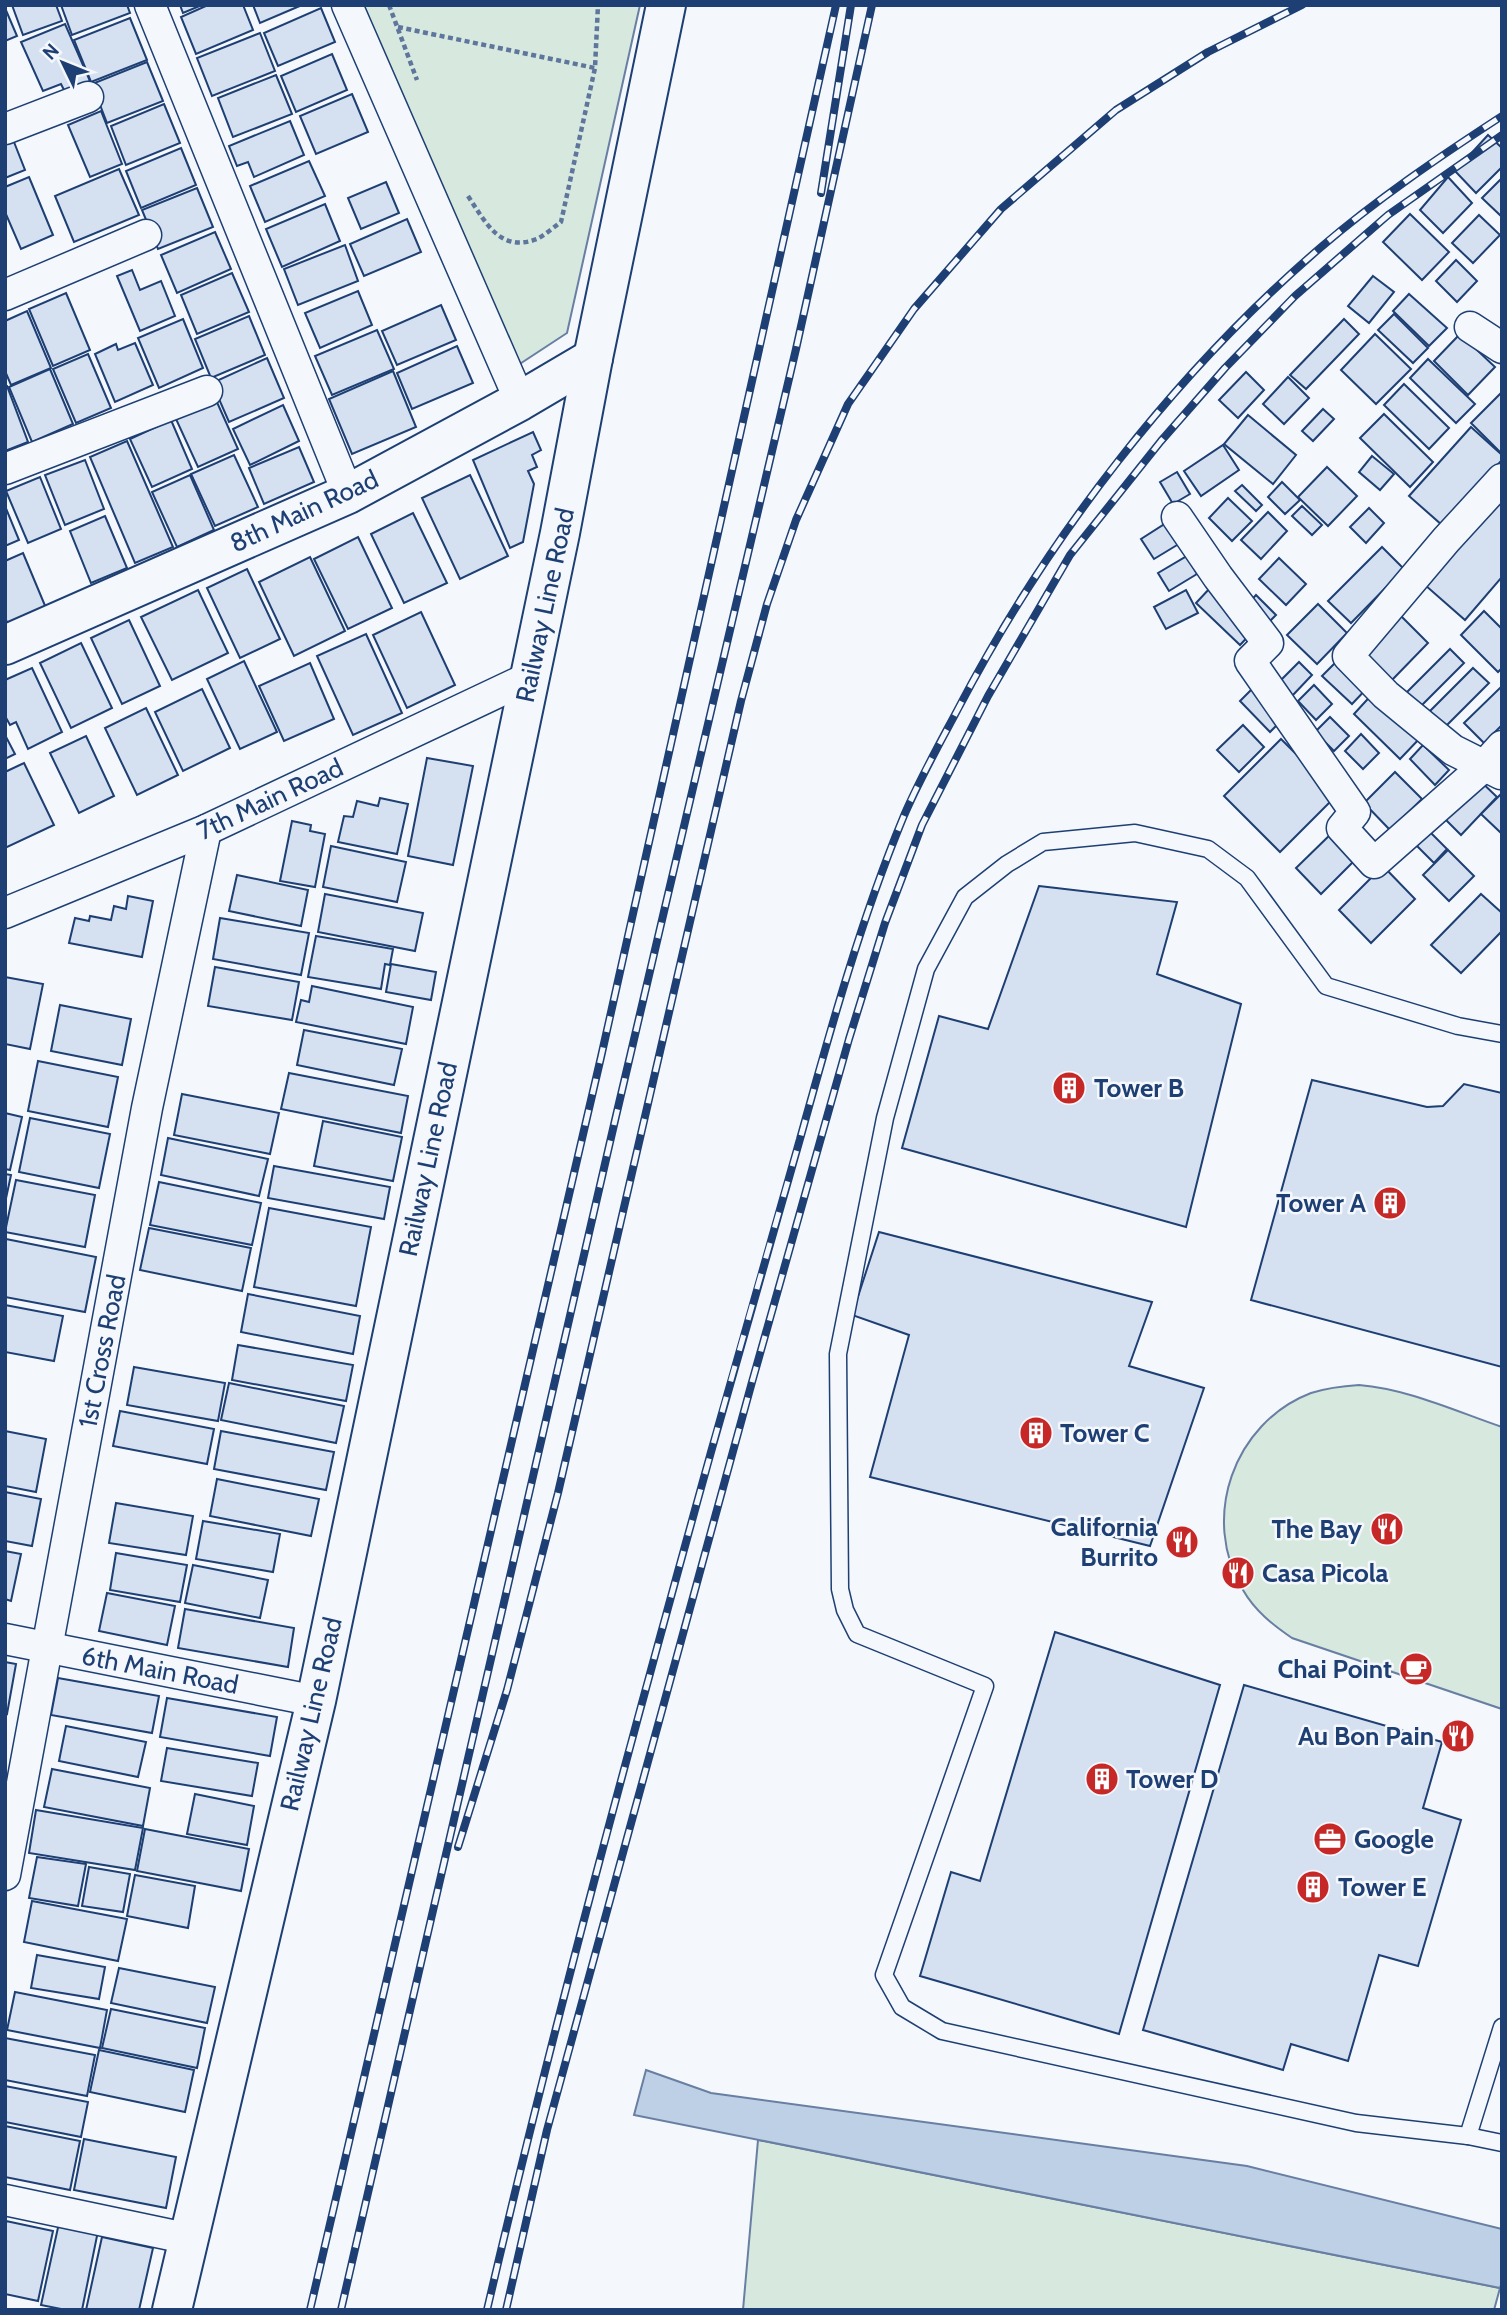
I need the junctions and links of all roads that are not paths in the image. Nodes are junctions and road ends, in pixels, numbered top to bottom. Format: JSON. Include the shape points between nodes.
{"nodes":[{"id":1,"x":150,"y":5,"type":"edge"},
{"id":2,"x":347,"y":5,"type":"edge"},
{"id":3,"x":666,"y":5,"type":"edge"},
{"id":4,"x":88,"y":97,"type":"dead end"},
{"id":5,"x":5,"y":129,"type":"edge"},
{"id":6,"x":146,"y":235,"type":"dead end"},
{"id":7,"x":5,"y":295,"type":"edge"},
{"id":8,"x":1470,"y":327,"type":"dead end"},
{"id":9,"x":1502,"y":348,"type":"edge"},
{"id":10,"x":593,"y":358,"type":"junction"},
{"id":11,"x":207,"y":391,"type":"dead end"},
{"id":12,"x":520,"y":401,"type":"junction"},
{"id":13,"x":5,"y":469,"type":"edge"},
{"id":14,"x":1502,"y":479,"type":"edge"},
{"id":15,"x":348,"y":494,"type":"junction"},
{"id":16,"x":1177,"y":517,"type":"dead end"},
{"id":17,"x":5,"y":645,"type":"edge"},
{"id":18,"x":530,"y":677,"type":"junction"},
{"id":19,"x":1496,"y":762,"type":"edge"},
{"id":20,"x":206,"y":830,"type":"junction"},
{"id":21,"x":5,"y":913,"type":"edge"},
{"id":22,"x":1502,"y":1034,"type":"edge"},
{"id":23,"x":5,"y":1639,"type":"edge"},
{"id":24,"x":46,"y":1647,"type":"junction"},
{"id":25,"x":316,"y":1701,"type":"junction"},
{"id":26,"x":5,"y":1875,"type":"edge"},
{"id":27,"x":1501,"y":2034,"type":"edge"},
{"id":28,"x":1468,"y":2136,"type":"junction"},
{"id":29,"x":1502,"y":2143,"type":"edge"},
{"id":30,"x":5,"y":2200,"type":"edge"},
{"id":31,"x":190,"y":2239,"type":"junction"},
{"id":32,"x":172,"y":2310,"type":"edge"}],
"edges":[{"from":1,"to":15,"type":"street"},
{"from":2,"to":12,"type":"street"},
{"from":3,"to":10,"type":"main road","name":"Railway Line Road"},
{"from":4,"to":5,"type":"street"},
{"from":6,"to":7,"type":"street"},
{"from":8,"to":9,"type":"street"},
{"from":10,"to":12,"type":"main road","name":"8th Main Road"},
{"from":10,"to":18,"type":"main road","name":"Railway Line Road"},
{"from":11,"to":13,"type":"street"},
{"from":12,"to":15,"type":"main road","name":"8th Main Road"},
{"from":14,"to":19,"type":"street","via":[[1348,656],[1386,695],[1453,750]]},
{"from":15,"to":17,"type":"main road","name":"8th Main Road"},
{"from":16,"to":19,"type":"street","via":[[1268,643],[1250,661],[1355,812],[1342,828],[1374,863]]},
{"from":18,"to":20,"type":"street","name":"7th Main Road"},
{"from":18,"to":25,"type":"main road","name":"Railway Line Road"},
{"from":20,"to":21,"type":"street","name":"7th Main Road"},
{"from":20,"to":24,"type":"street","name":"1st Cross Road","via":[[147,1108]]},
{"from":22,"to":28,"type":"lane","via":[[1458,1026],[1325,986],[1247,878],[1208,849],[1135,833],[1043,842],[965,897],[926,969],[885,1118],[838,1354],[840,1589],[845,1610],[857,1634],[985,1686],[884,1975],[902,2007],[942,2031],[1356,2123]]},
{"from":23,"to":24,"type":"street","name":"6th Main Road"},
{"from":24,"to":25,"type":"street","name":"6th Main Road"},
{"from":24,"to":26,"type":"street","name":"1st Cross Road"},
{"from":25,"to":31,"type":"main road","name":"Railway Line Road"},
{"from":27,"to":28,"type":"lane"},
{"from":28,"to":29,"type":"lane"},
{"from":30,"to":31,"type":"street"},
{"from":31,"to":32,"type":"main road","name":"Railway Line Road"}]}
